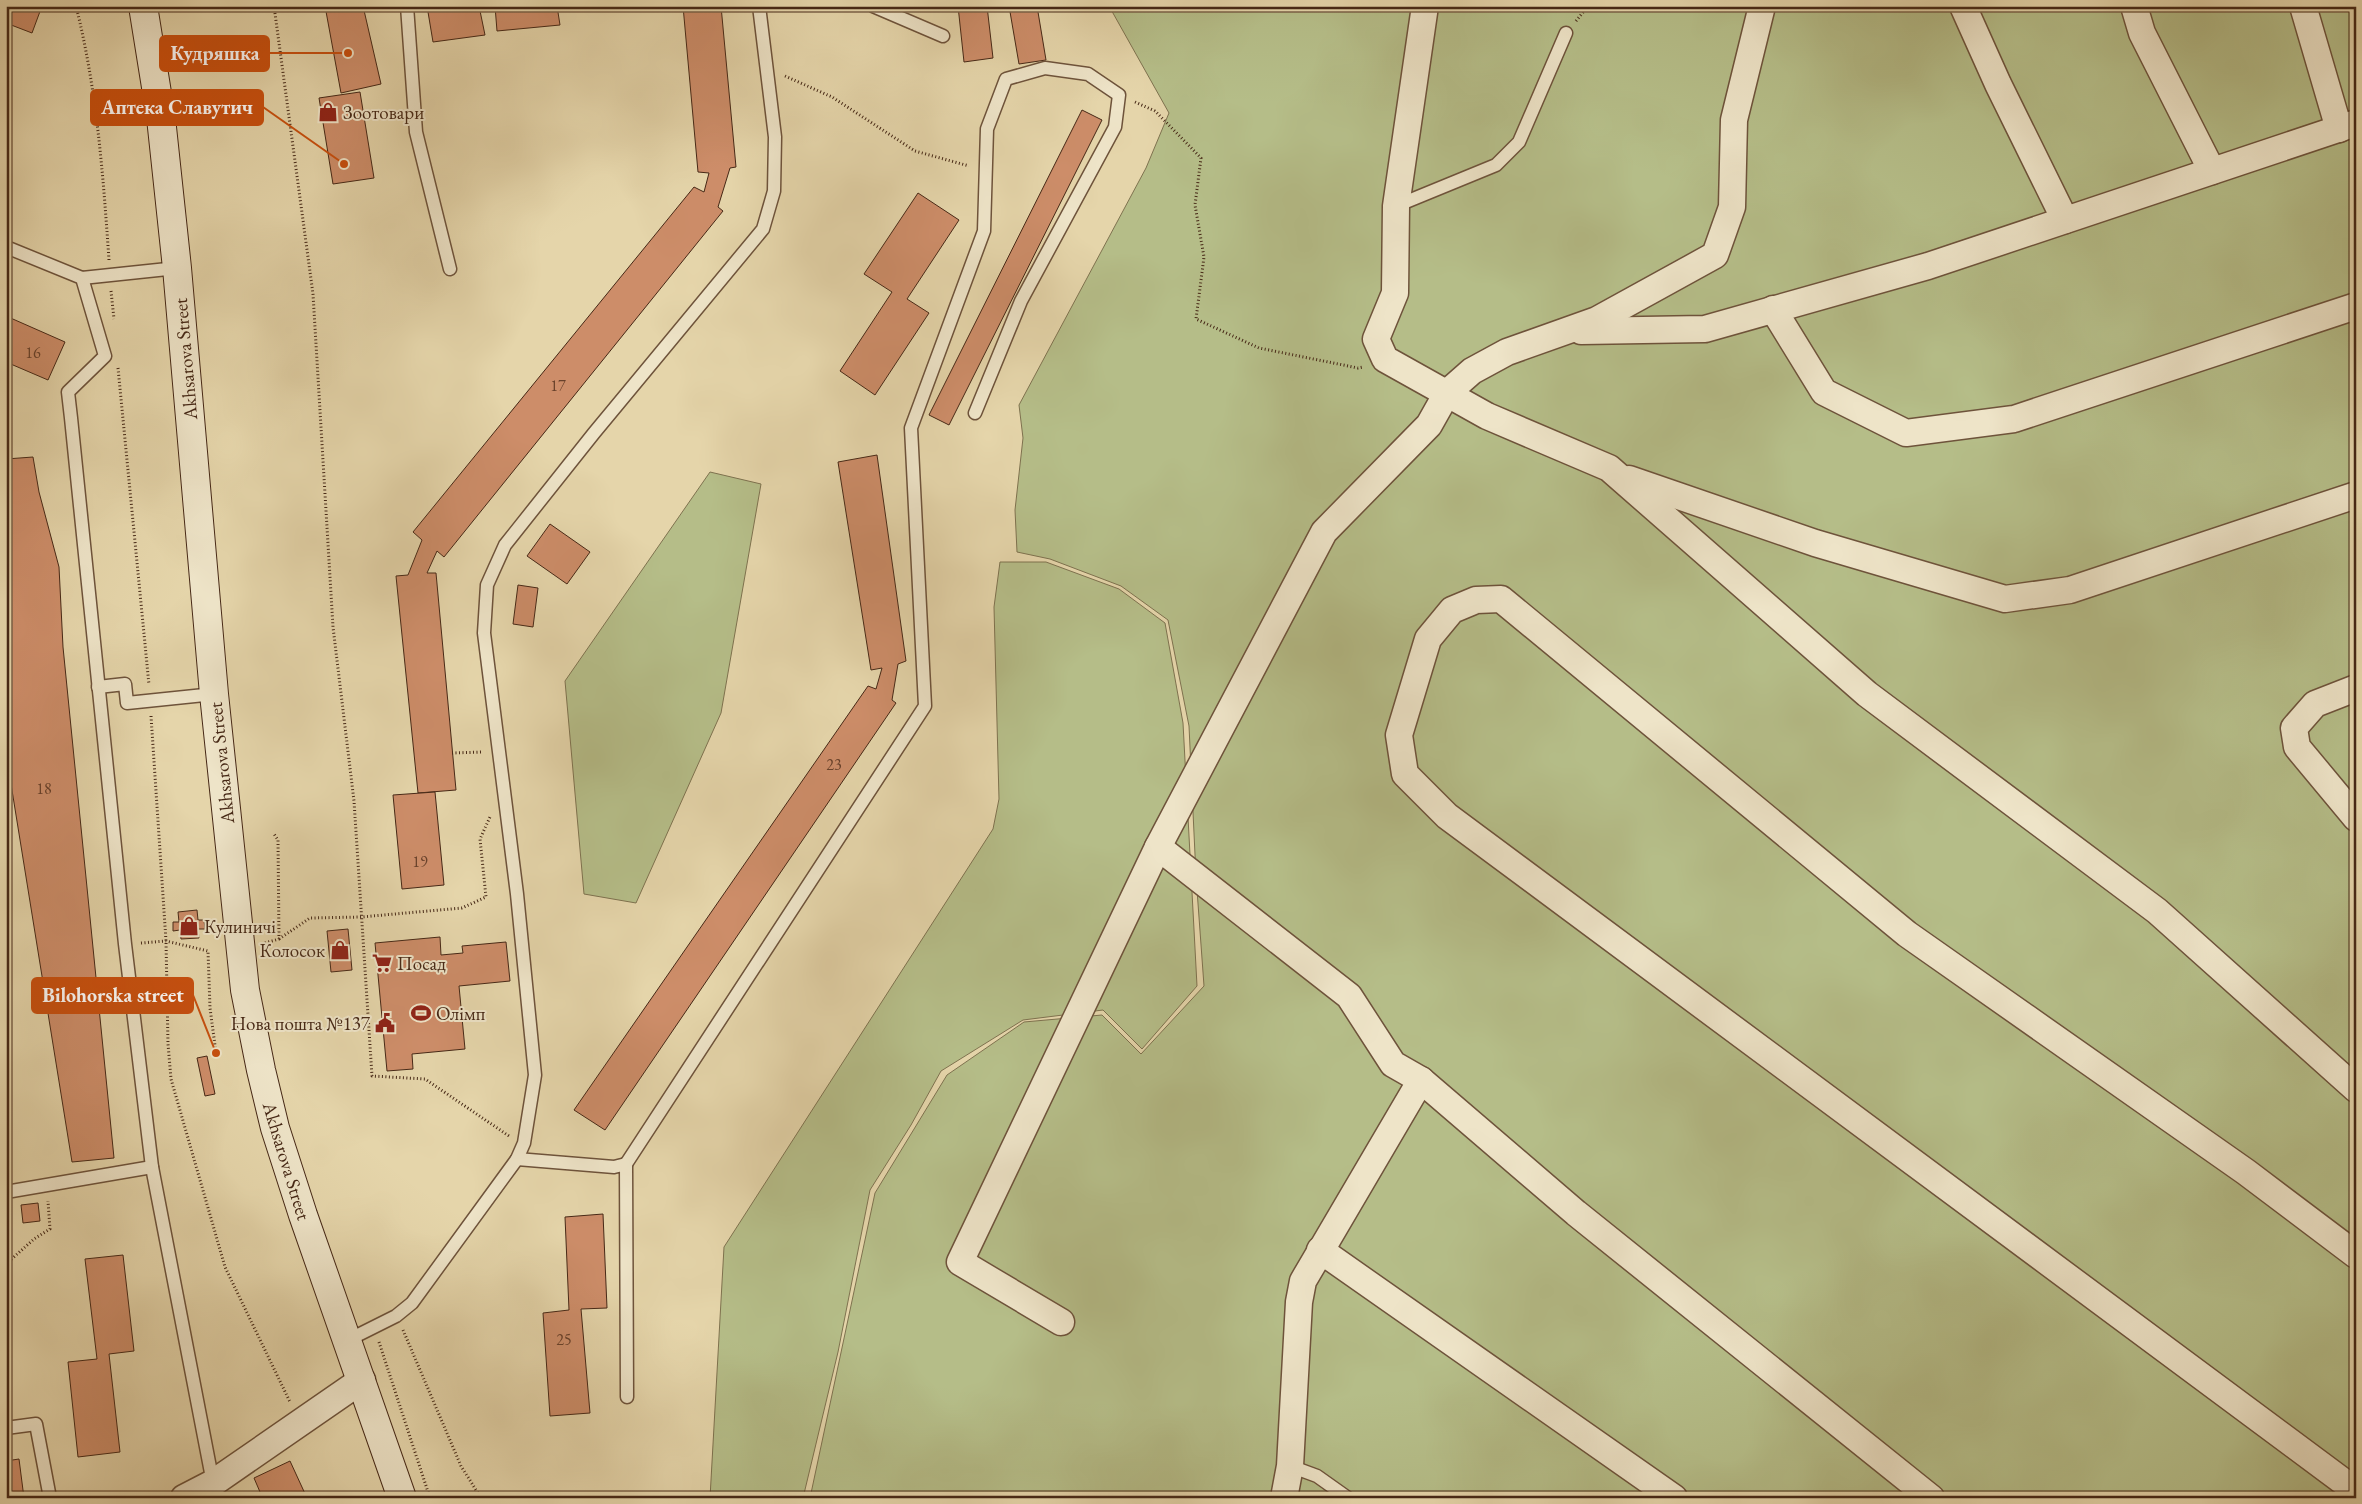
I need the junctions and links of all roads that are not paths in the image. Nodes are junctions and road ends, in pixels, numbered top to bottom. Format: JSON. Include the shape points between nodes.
{"nodes":[{"id":1,"x":142,"y":6,"type":"edge"},
{"id":2,"x":407,"y":6,"type":"edge"},
{"id":3,"x":873,"y":6,"type":"edge"},
{"id":4,"x":1425,"y":6,"type":"edge"},
{"id":5,"x":1762,"y":6,"type":"edge"},
{"id":6,"x":1963,"y":6,"type":"edge"},
{"id":7,"x":2134,"y":6,"type":"edge"},
{"id":8,"x":2303,"y":6,"type":"edge"},
{"id":9,"x":761,"y":7,"type":"edge"},
{"id":10,"x":1566,"y":33,"type":"dead end"},
{"id":11,"x":943,"y":36,"type":"dead end"},
{"id":12,"x":2348,"y":126,"type":"edge"},
{"id":13,"x":2212,"y":171,"type":"junction"},
{"id":14,"x":1396,"y":206,"type":"junction"},
{"id":15,"x":2065,"y":220,"type":"junction"},
{"id":16,"x":6,"y":247,"type":"edge"},
{"id":17,"x":178,"y":268,"type":"junction"},
{"id":18,"x":450,"y":269,"type":"dead end"},
{"id":19,"x":82,"y":278,"type":"junction"},
{"id":20,"x":2356,"y":306,"type":"edge"},
{"id":21,"x":1773,"y":310,"type":"junction"},
{"id":22,"x":1566,"y":331,"type":"junction"},
{"id":23,"x":1442,"y":391,"type":"junction"},
{"id":24,"x":975,"y":414,"type":"dead end"},
{"id":25,"x":1617,"y":474,"type":"junction"},
{"id":26,"x":2356,"y":494,"type":"edge"},
{"id":27,"x":98,"y":687,"type":"junction"},
{"id":28,"x":2356,"y":688,"type":"edge"},
{"id":29,"x":214,"y":694,"type":"junction"},
{"id":30,"x":2356,"y":818,"type":"edge"},
{"id":31,"x":1158,"y":847,"type":"junction"},
{"id":32,"x":1421,"y":1080,"type":"junction"},
{"id":33,"x":2356,"y":1089,"type":"edge"},
{"id":34,"x":517,"y":1159,"type":"junction"},
{"id":35,"x":626,"y":1164,"type":"junction"},
{"id":36,"x":152,"y":1167,"type":"junction"},
{"id":37,"x":6,"y":1192,"type":"edge"},
{"id":38,"x":1320,"y":1250,"type":"junction"},
{"id":39,"x":2356,"y":1256,"type":"edge"},
{"id":40,"x":1061,"y":1322,"type":"dead end"},
{"id":41,"x":348,"y":1340,"type":"junction"},
{"id":42,"x":362,"y":1380,"type":"junction"},
{"id":43,"x":627,"y":1398,"type":"dead end"},
{"id":44,"x":6,"y":1428,"type":"edge"},
{"id":45,"x":1290,"y":1466,"type":"junction"},
{"id":46,"x":212,"y":1483,"type":"junction"},
{"id":47,"x":2356,"y":1491,"type":"edge"},
{"id":48,"x":50,"y":1498,"type":"edge"},
{"id":49,"x":184,"y":1498,"type":"edge"},
{"id":50,"x":402,"y":1498,"type":"edge"},
{"id":51,"x":1284,"y":1498,"type":"edge"},
{"id":52,"x":1348,"y":1498,"type":"edge"},
{"id":53,"x":1674,"y":1498,"type":"edge"},
{"id":54,"x":1931,"y":1498,"type":"edge"}],
"edges":[{"from":1,"to":17,"type":"main road","name":"Akhsarova Street","via":[[161,118]]},
{"from":2,"to":18,"type":"lane","via":[[416,132]]},
{"from":3,"to":11,"type":"lane"},
{"from":4,"to":14,"type":"street"},
{"from":5,"to":22,"type":"street","via":[[1734,120],[1732,207],[1715,255],[1597,320]]},
{"from":6,"to":15,"type":"street"},
{"from":7,"to":13,"type":"street","via":[[2142,34]]},
{"from":8,"to":12,"type":"street"},
{"from":9,"to":34,"type":"lane","via":[[775,137],[774,191],[763,229],[505,544],[486,585],[484,633],[518,894],[535,1075],[524,1143]]},
{"from":10,"to":14,"type":"lane","via":[[1519,142],[1496,165]]},
{"from":12,"to":13,"type":"street"},
{"from":13,"to":15,"type":"street"},
{"from":14,"to":23,"type":"street","via":[[1394,293],[1376,339],[1385,359]]},
{"from":15,"to":21,"type":"street","via":[[1928,266]]},
{"from":16,"to":19,"type":"lane"},
{"from":17,"to":19,"type":"lane"},
{"from":17,"to":29,"type":"main road","name":"Akhsarova Street"},
{"from":19,"to":27,"type":"lane","via":[[105,356],[68,392]]},
{"from":20,"to":21,"type":"street","via":[[2014,419],[1906,433],[1824,392]]},
{"from":21,"to":22,"type":"street","via":[[1705,328]]},
{"from":22,"to":23,"type":"street","via":[[1507,352]]},
{"from":23,"to":25,"type":"street","via":[[1487,416]]},
{"from":23,"to":31,"type":"street","via":[[1429,425],[1324,532]]},
{"from":24,"to":35,"type":"lane","via":[[1021,301],[1115,127],[1119,95],[1088,74],[1045,68],[1006,79],[987,129],[984,231],[911,428],[925,706]]},
{"from":25,"to":26,"type":"street","via":[[1815,543],[2005,599],[2070,590]]},
{"from":25,"to":33,"type":"street","via":[[1867,694],[2157,911]]},
{"from":27,"to":29,"type":"lane","via":[[125,684],[128,703]]},
{"from":27,"to":36,"type":"lane"},
{"from":28,"to":30,"type":"street","via":[[2316,704],[2294,728],[2297,747]]},
{"from":29,"to":41,"type":"main road","name":"Akhsarova Street","via":[[238,933],[257,1053],[275,1128]]},
{"from":31,"to":32,"type":"street","via":[[1349,996],[1393,1064]]},
{"from":31,"to":40,"type":"street","via":[[960,1262]]},
{"from":32,"to":38,"type":"street"},
{"from":32,"to":54,"type":"street","via":[[1576,1213]]},
{"from":34,"to":35,"type":"lane","via":[[614,1167]]},
{"from":34,"to":41,"type":"lane","via":[[412,1303],[396,1316]]},
{"from":35,"to":43,"type":"lane"},
{"from":36,"to":37,"type":"lane"},
{"from":36,"to":46,"type":"lane"},
{"from":38,"to":45,"type":"street","via":[[1303,1281],[1298,1302]]},
{"from":38,"to":53,"type":"street"},
{"from":39,"to":47,"type":"street","via":[[2238,1166],[1907,934],[1501,599],[1476,600],[1452,610],[1428,639],[1399,735],[1405,774],[1448,816]]},
{"from":41,"to":42,"type":"main road","name":"Akhsarova Street"},
{"from":42,"to":46,"type":"street"},
{"from":42,"to":50,"type":"main road","name":"Akhsarova Street"},
{"from":44,"to":48,"type":"lane","via":[[36,1424]]},
{"from":45,"to":51,"type":"street"},
{"from":45,"to":52,"type":"lane","via":[[1317,1476]]},
{"from":46,"to":49,"type":"street"}]}
